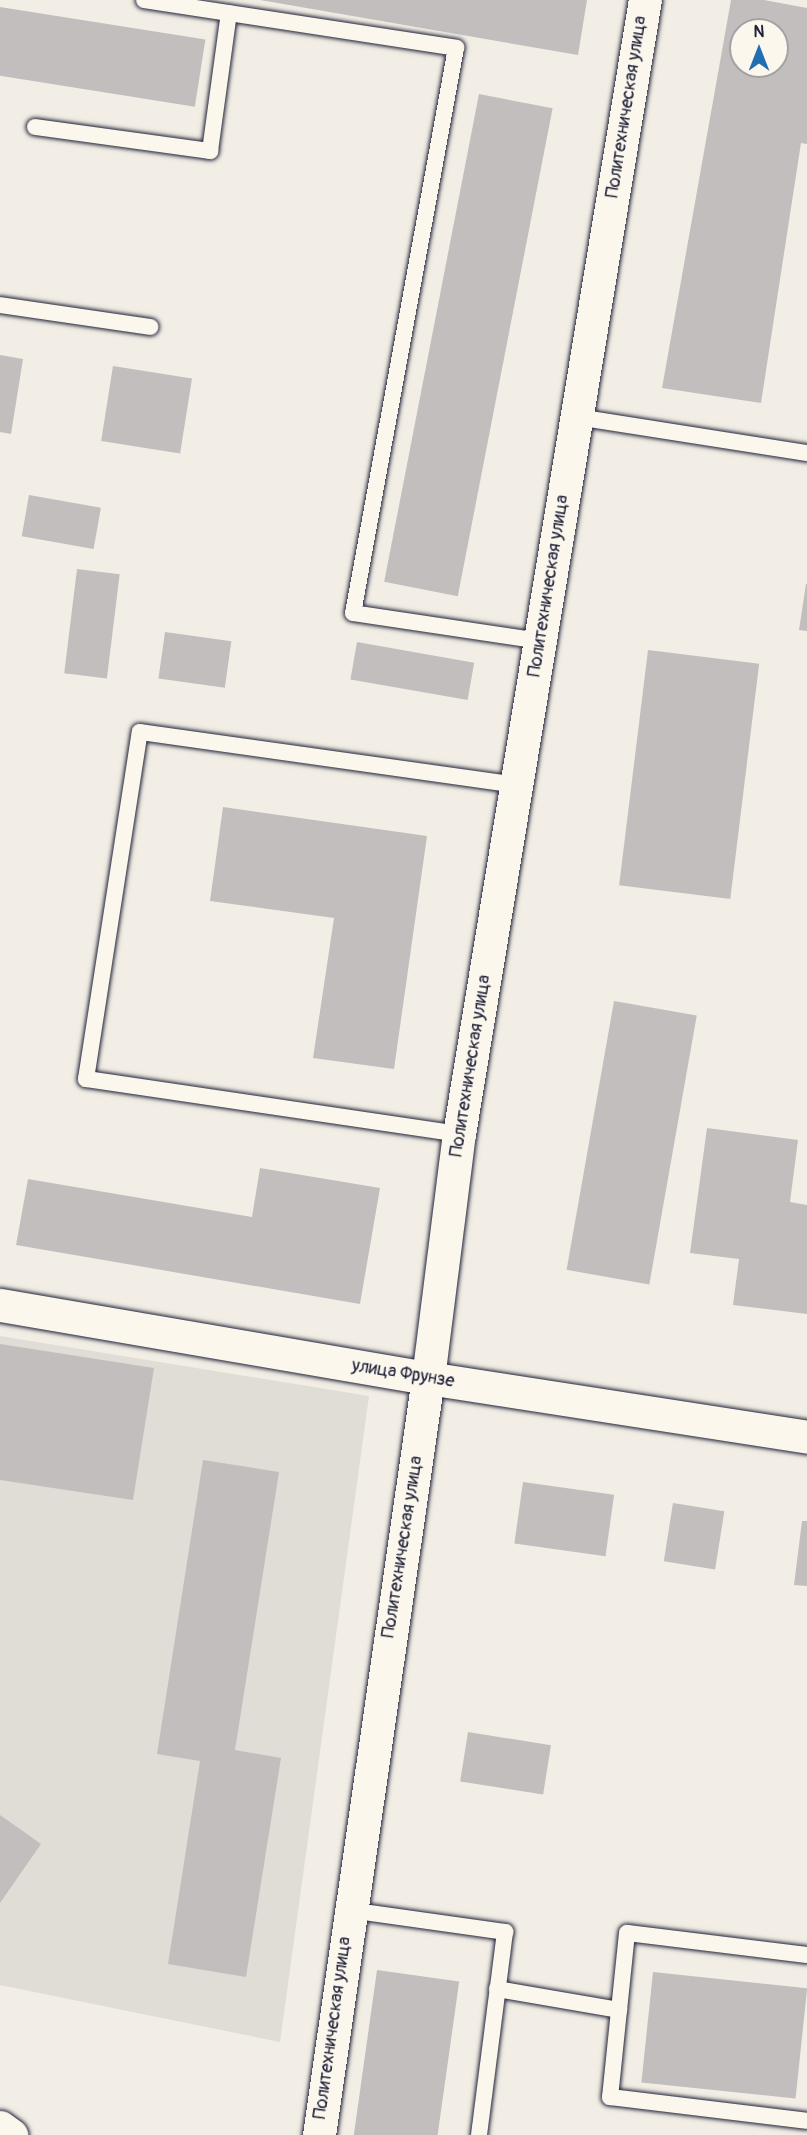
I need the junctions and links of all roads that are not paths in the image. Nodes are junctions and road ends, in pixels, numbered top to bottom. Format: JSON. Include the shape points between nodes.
{"nodes":[{"id":1,"x":144,"y":0,"type":"edge"},
{"id":2,"x":645,"y":0,"type":"edge"},
{"id":3,"x":229,"y":13,"type":"junction"},
{"id":4,"x":35,"y":127,"type":"dead end"},
{"id":5,"x":0,"y":305,"type":"edge"},
{"id":6,"x":150,"y":327,"type":"dead end"},
{"id":7,"x":577,"y":417,"type":"junction"},
{"id":8,"x":807,"y":453,"type":"edge"},
{"id":9,"x":540,"y":641,"type":"junction"},
{"id":10,"x":516,"y":785,"type":"junction"},
{"id":11,"x":459,"y":1134,"type":"junction"},
{"id":12,"x":0,"y":1305,"type":"edge"},
{"id":13,"x":428,"y":1378,"type":"junction"},
{"id":14,"x":807,"y":1437,"type":"edge"},
{"id":15,"x":349,"y":1910,"type":"junction"},
{"id":16,"x":807,"y":1955,"type":"edge"},
{"id":17,"x":497,"y":1989,"type":"junction"},
{"id":18,"x":619,"y":2010,"type":"junction"},
{"id":19,"x":807,"y":2121,"type":"edge"},
{"id":20,"x":0,"y":2127,"type":"edge"},
{"id":21,"x":11,"y":2135,"type":"edge"},
{"id":22,"x":319,"y":2135,"type":"edge"},
{"id":23,"x":479,"y":2135,"type":"edge"}],
"edges":[{"from":1,"to":3,"type":"lane"},
{"from":2,"to":7,"type":"street","name":"Политехническая улица"},
{"from":3,"to":4,"type":"lane","via":[[210,151]]},
{"from":3,"to":9,"type":"lane","via":[[456,48],[353,613]]},
{"from":5,"to":6,"type":"lane"},
{"from":7,"to":8,"type":"lane"},
{"from":7,"to":9,"type":"street","name":"Политехническая улица"},
{"from":9,"to":10,"type":"street","name":"Политехническая улица"},
{"from":10,"to":11,"type":"street","name":"Политехническая улица"},
{"from":10,"to":11,"type":"lane","via":[[140,732],[86,1079]]},
{"from":11,"to":13,"type":"street","name":"Политехническая улица"},
{"from":12,"to":13,"type":"street","name":"улица Фрунзе"},
{"from":13,"to":14,"type":"street","name":"улица Фрунзе"},
{"from":13,"to":15,"type":"street","name":"Политехническая улица"},
{"from":15,"to":17,"type":"lane","via":[[505,1932]]},
{"from":15,"to":22,"type":"street","name":"Политехническая улица"},
{"from":16,"to":18,"type":"lane","via":[[627,1933]]},
{"from":17,"to":18,"type":"lane"},
{"from":17,"to":23,"type":"lane"},
{"from":18,"to":19,"type":"lane","via":[[610,2097]]},
{"from":20,"to":21,"type":"street"}]}
